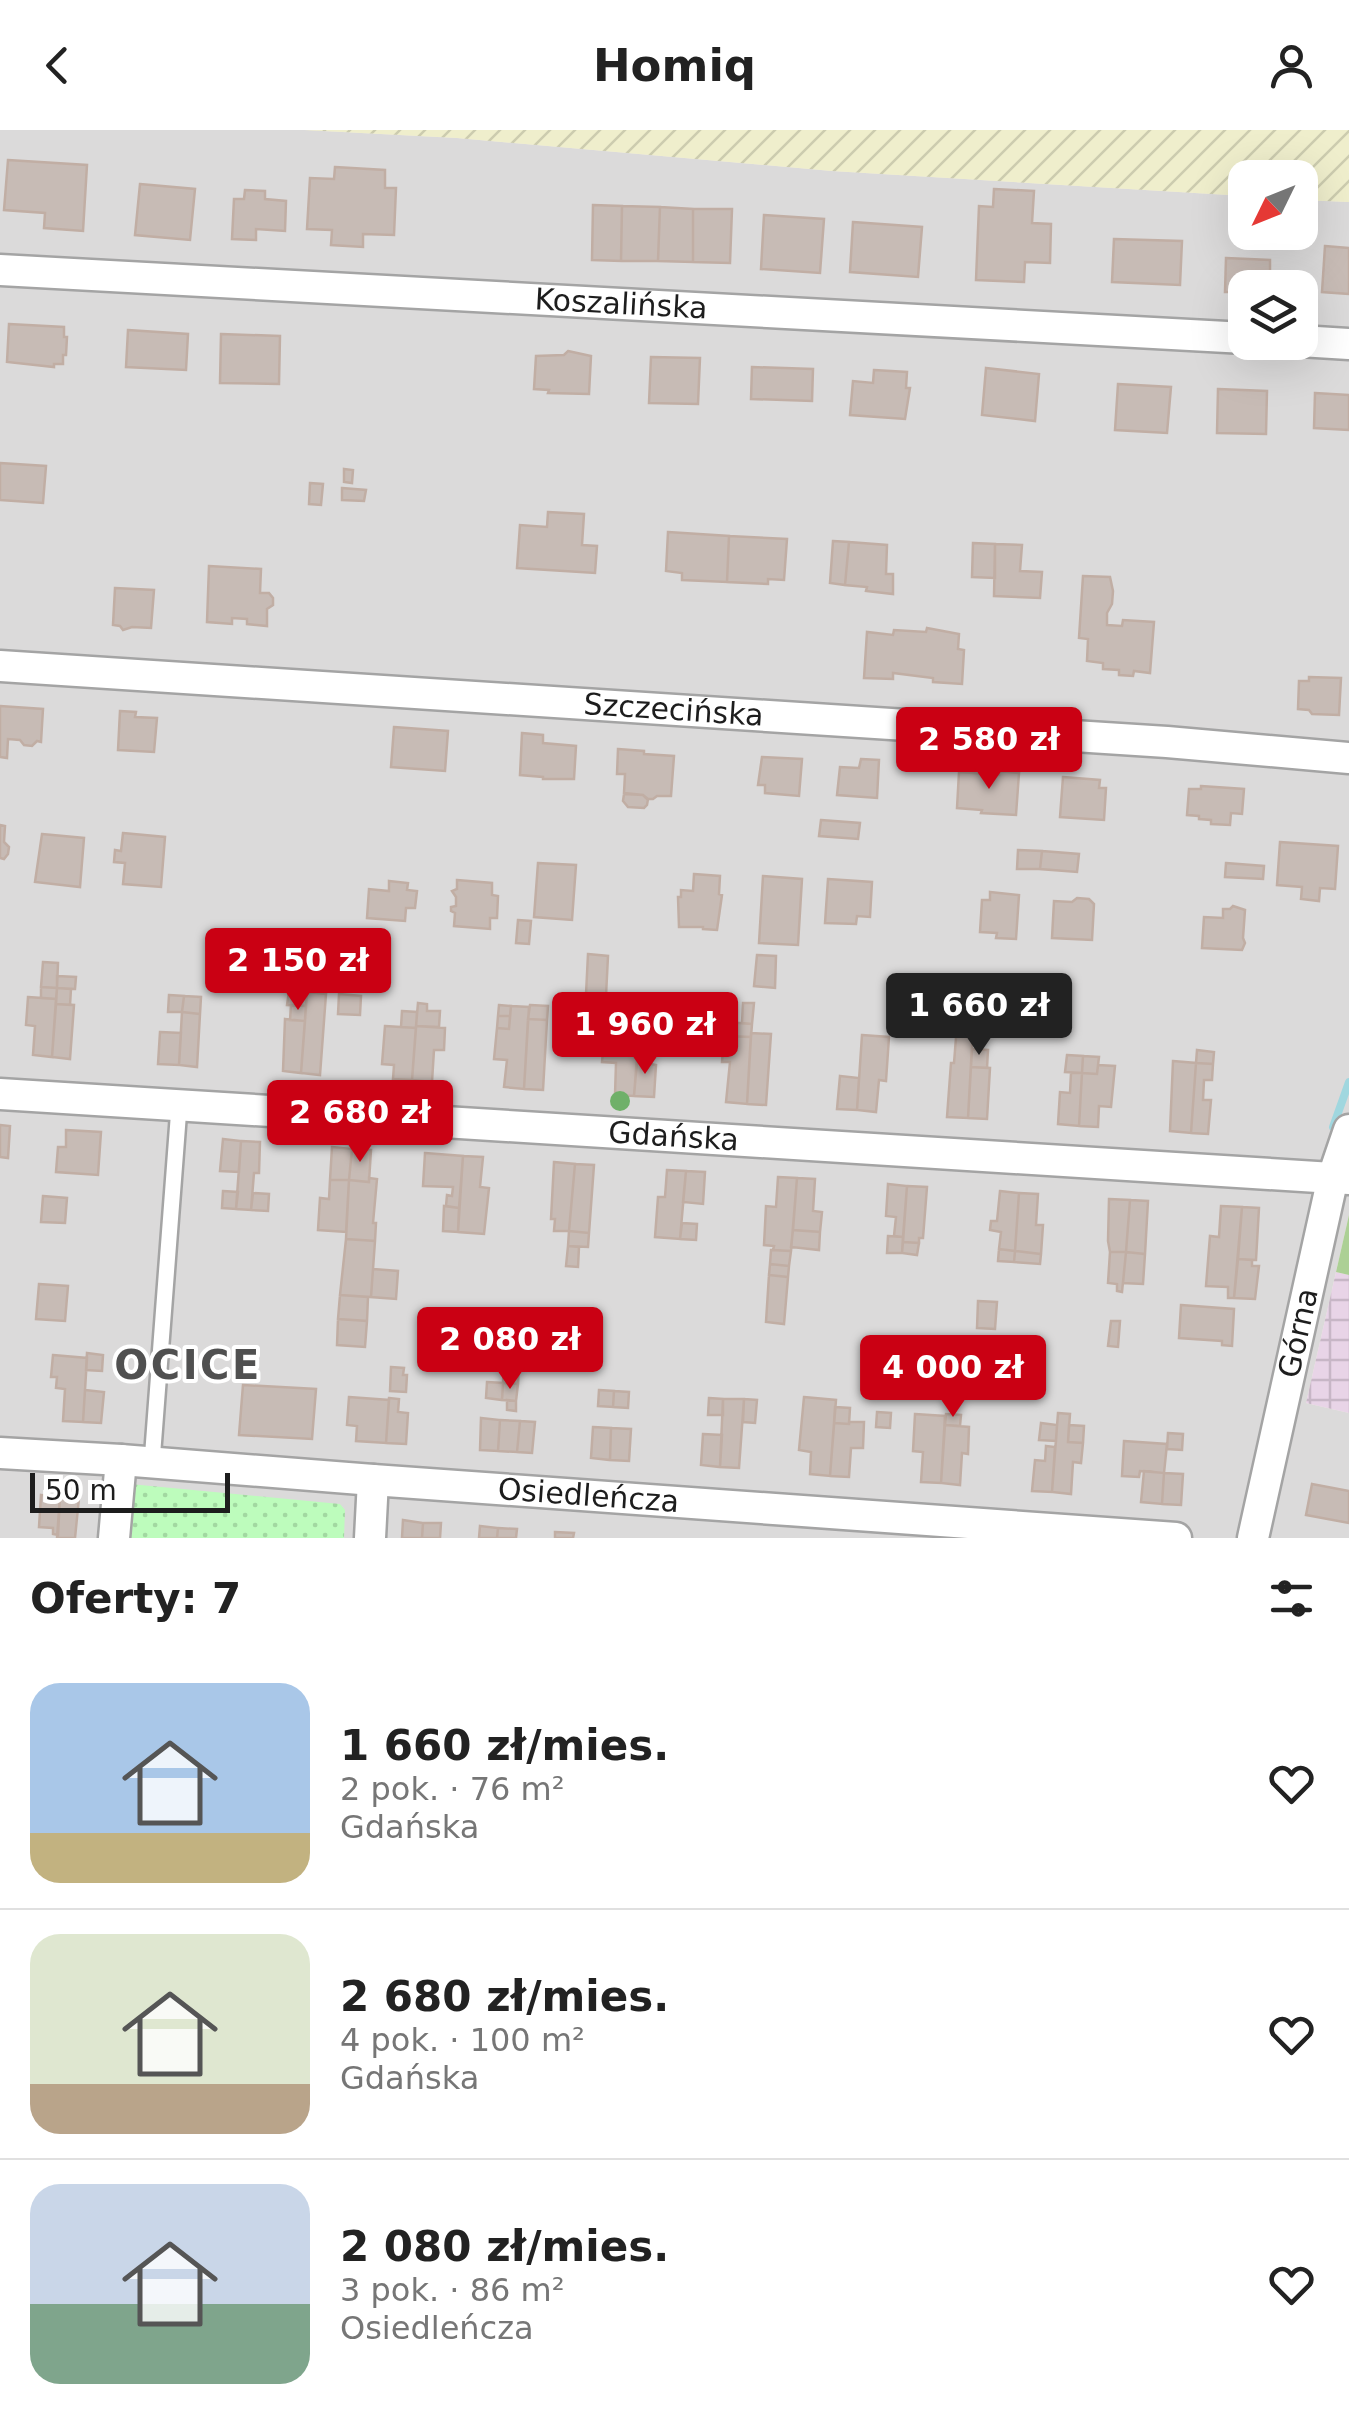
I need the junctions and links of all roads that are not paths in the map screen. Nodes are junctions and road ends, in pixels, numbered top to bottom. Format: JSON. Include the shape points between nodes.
{"nodes":[{"id":1,"x":0,"y":270,"type":"edge"},
{"id":2,"x":1228,"y":337,"type":"edge"},
{"id":3,"x":1318,"y":342,"type":"edge"},
{"id":4,"x":1349,"y":344,"type":"edge"},
{"id":5,"x":0,"y":666,"type":"edge"},
{"id":6,"x":1349,"y":758,"type":"edge"},
{"id":7,"x":0,"y":1094,"type":"edge"},
{"id":8,"x":179,"y":1106,"type":"junction"},
{"id":9,"x":1349,"y":1130,"type":"edge"},
{"id":10,"x":1341,"y":1178,"type":"edge"},
{"id":11,"x":0,"y":1453,"type":"edge"},
{"id":12,"x":121,"y":1460,"type":"junction"},
{"id":13,"x":152,"y":1462,"type":"junction"},
{"id":14,"x":373,"y":1480,"type":"junction"},
{"id":15,"x":114,"y":1538,"type":"edge"},
{"id":16,"x":370,"y":1538,"type":"edge"},
{"id":17,"x":1176,"y":1538,"type":"edge"},
{"id":18,"x":1253,"y":1538,"type":"edge"}],
"edges":[{"from":1,"to":2,"type":"street","name":"Koszalińska"},
{"from":3,"to":4,"type":"street"},
{"from":5,"to":6,"type":"street","name":"Szczecińska"},
{"from":7,"to":8,"type":"street","name":"Gdańska"},
{"from":8,"to":10,"type":"street","name":"Gdańska"},
{"from":8,"to":13,"type":"lane"},
{"from":9,"to":10,"type":"street","name":"Górna"},
{"from":10,"to":18,"type":"street","name":"Górna"},
{"from":11,"to":12,"type":"street","name":"Osiedleńcza"},
{"from":12,"to":13,"type":"street","name":"Osiedleńcza"},
{"from":12,"to":15,"type":"street"},
{"from":13,"to":14,"type":"street","name":"Osiedleńcza"},
{"from":14,"to":16,"type":"street"},
{"from":14,"to":17,"type":"street","name":"Osiedleńcza"}]}
